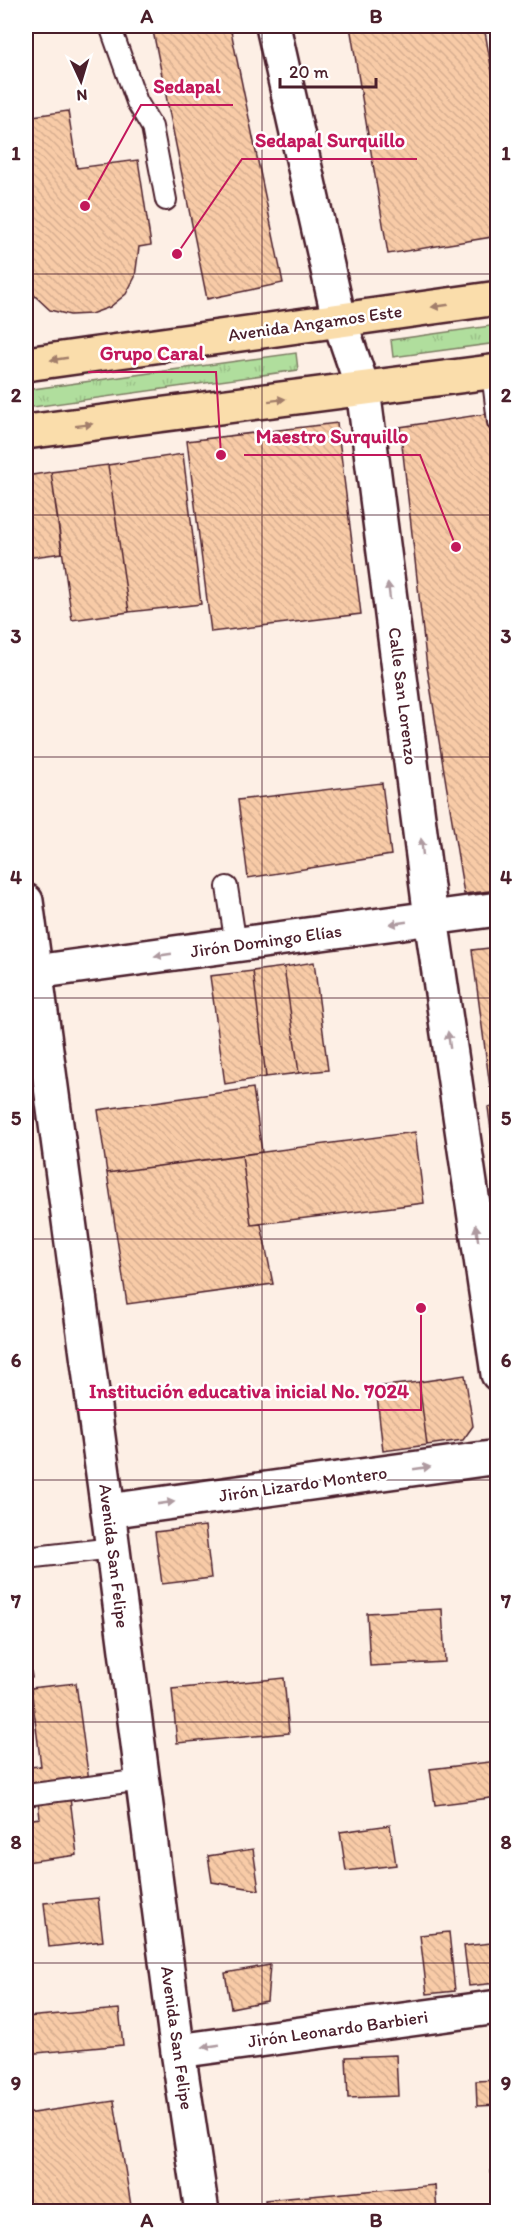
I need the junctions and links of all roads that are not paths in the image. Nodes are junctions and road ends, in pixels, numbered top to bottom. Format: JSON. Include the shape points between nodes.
{"nodes":[{"id":1,"x":110,"y":26,"type":"edge"},
{"id":2,"x":273,"y":26,"type":"edge"},
{"id":3,"x":166,"y":200,"type":"dead end"},
{"id":4,"x":498,"y":298,"type":"edge"},
{"id":5,"x":339,"y":319,"type":"junction"},
{"id":6,"x":26,"y":363,"type":"edge"},
{"id":7,"x":495,"y":372,"type":"edge"},
{"id":8,"x":363,"y":389,"type":"junction"},
{"id":9,"x":498,"y":422,"type":"edge"},
{"id":10,"x":26,"y":432,"type":"edge"},
{"id":11,"x":227,"y":887,"type":"dead end"},
{"id":12,"x":26,"y":901,"type":"edge"},
{"id":13,"x":498,"y":909,"type":"edge"},
{"id":14,"x":431,"y":918,"type":"junction"},
{"id":15,"x":236,"y":945,"type":"junction"},
{"id":16,"x":35,"y":972,"type":"junction"},
{"id":17,"x":498,"y":1374,"type":"edge"},
{"id":18,"x":498,"y":1457,"type":"edge"},
{"id":19,"x":108,"y":1510,"type":"junction"},
{"id":20,"x":113,"y":1548,"type":"junction"},
{"id":21,"x":26,"y":1558,"type":"edge"},
{"id":22,"x":143,"y":1780,"type":"junction"},
{"id":23,"x":26,"y":1795,"type":"edge"},
{"id":24,"x":498,"y":2007,"type":"edge"},
{"id":25,"x":178,"y":2051,"type":"junction"},
{"id":26,"x":201,"y":2211,"type":"edge"}],
"edges":[{"from":1,"to":3,"type":"lane","via":[[137,102],[152,128]]},
{"from":2,"to":5,"type":"street","name":"Calle San Lorenzo"},
{"from":4,"to":5,"type":"main road","name":"Avenida Angamos Este","one_way":true},
{"from":5,"to":6,"type":"main road","name":"Avenida Angamos Este","one_way":true},
{"from":5,"to":8,"type":"street","name":"Calle San Lorenzo"},
{"from":7,"to":8,"type":"main road"},
{"from":7,"to":9,"type":"lane"},
{"from":10,"to":8,"type":"main road","one_way":true},
{"from":14,"to":8,"type":"street","name":"Calle San Lorenzo","one_way":true},
{"from":11,"to":15,"type":"lane"},
{"from":12,"to":16,"type":"street","name":"Avenida San Felipe"},
{"from":13,"to":14,"type":"street","name":"Jirón Domingo Elías"},
{"from":14,"to":15,"type":"street","name":"Jirón Domingo Elías","one_way":true},
{"from":17,"to":14,"type":"street","name":"Calle San Lorenzo","one_way":true},
{"from":15,"to":16,"type":"street","name":"Jirón Domingo Elías","one_way":true},
{"from":16,"to":19,"type":"street","name":"Avenida San Felipe"},
{"from":19,"to":18,"type":"street","name":"Jirón Lizardo Montero","one_way":true},
{"from":19,"to":20,"type":"street","name":"Avenida San Felipe"},
{"from":20,"to":21,"type":"lane"},
{"from":20,"to":22,"type":"street","name":"Avenida San Felipe"},
{"from":22,"to":23,"type":"lane"},
{"from":22,"to":25,"type":"street","name":"Avenida San Felipe"},
{"from":24,"to":25,"type":"street","name":"Jirón Leonardo Barbieri","one_way":true},
{"from":25,"to":26,"type":"street","name":"Avenida San Felipe"}]}
